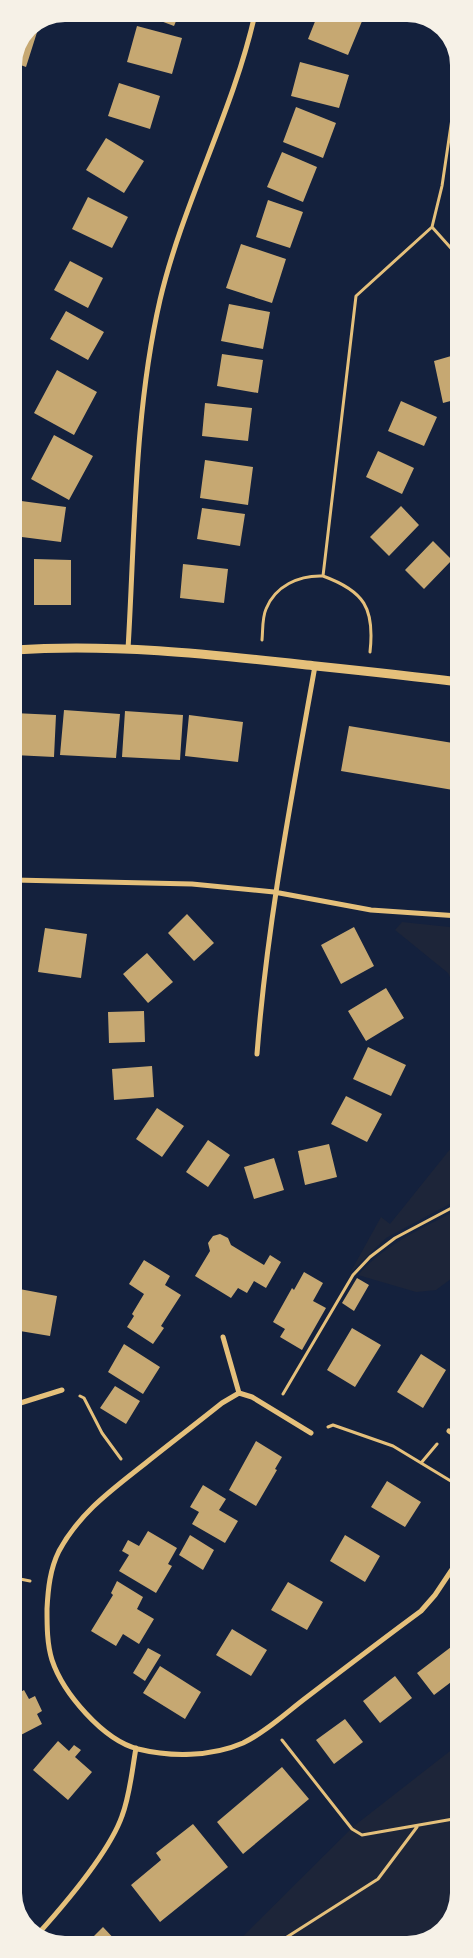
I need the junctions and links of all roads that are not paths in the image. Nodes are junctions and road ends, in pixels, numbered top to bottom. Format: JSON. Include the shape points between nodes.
{"nodes":[{"id":1,"x":252,"y":23,"type":"edge"},
{"id":2,"x":22,"y":649,"type":"edge"},
{"id":3,"x":128,"y":649,"type":"junction"},
{"id":4,"x":315,"y":666,"type":"junction"},
{"id":5,"x":450,"y":681,"type":"edge"},
{"id":6,"x":22,"y":880,"type":"edge"},
{"id":7,"x":274,"y":892,"type":"junction"},
{"id":8,"x":450,"y":915,"type":"edge"},
{"id":9,"x":257,"y":1054,"type":"dead end"},
{"id":10,"x":223,"y":1337,"type":"dead end"},
{"id":11,"x":62,"y":1390,"type":"road end"},
{"id":12,"x":239,"y":1393,"type":"junction"},
{"id":13,"x":22,"y":1402,"type":"edge"},
{"id":14,"x":311,"y":1432,"type":"road end"},
{"id":15,"x":450,"y":1572,"type":"edge"},
{"id":16,"x":136,"y":1748,"type":"junction"},
{"id":17,"x":43,"y":1929,"type":"edge"}],
"edges":[{"from":1,"to":3,"type":"street","via":[[177,242],[149,351],[140,441]]},
{"from":2,"to":3,"type":"street"},
{"from":3,"to":4,"type":"street","via":[[260,658]]},
{"from":4,"to":5,"type":"street"},
{"from":4,"to":7,"type":"street"},
{"from":6,"to":7,"type":"street","via":[[192,884]]},
{"from":7,"to":8,"type":"street","via":[[372,910]]},
{"from":7,"to":9,"type":"street"},
{"from":10,"to":12,"type":"street"},
{"from":11,"to":13,"type":"street"},
{"from":12,"to":14,"type":"street"},
{"from":12,"to":16,"type":"street","via":[[96,1501],[58,1553],[48,1584],[47,1630],[52,1660],[65,1688],[85,1713],[110,1734]]},
{"from":15,"to":16,"type":"street","via":[[421,1611],[243,1742],[221,1749],[177,1754]]},
{"from":16,"to":17,"type":"street","via":[[123,1815],[116,1831],[60,1910]]}]}
